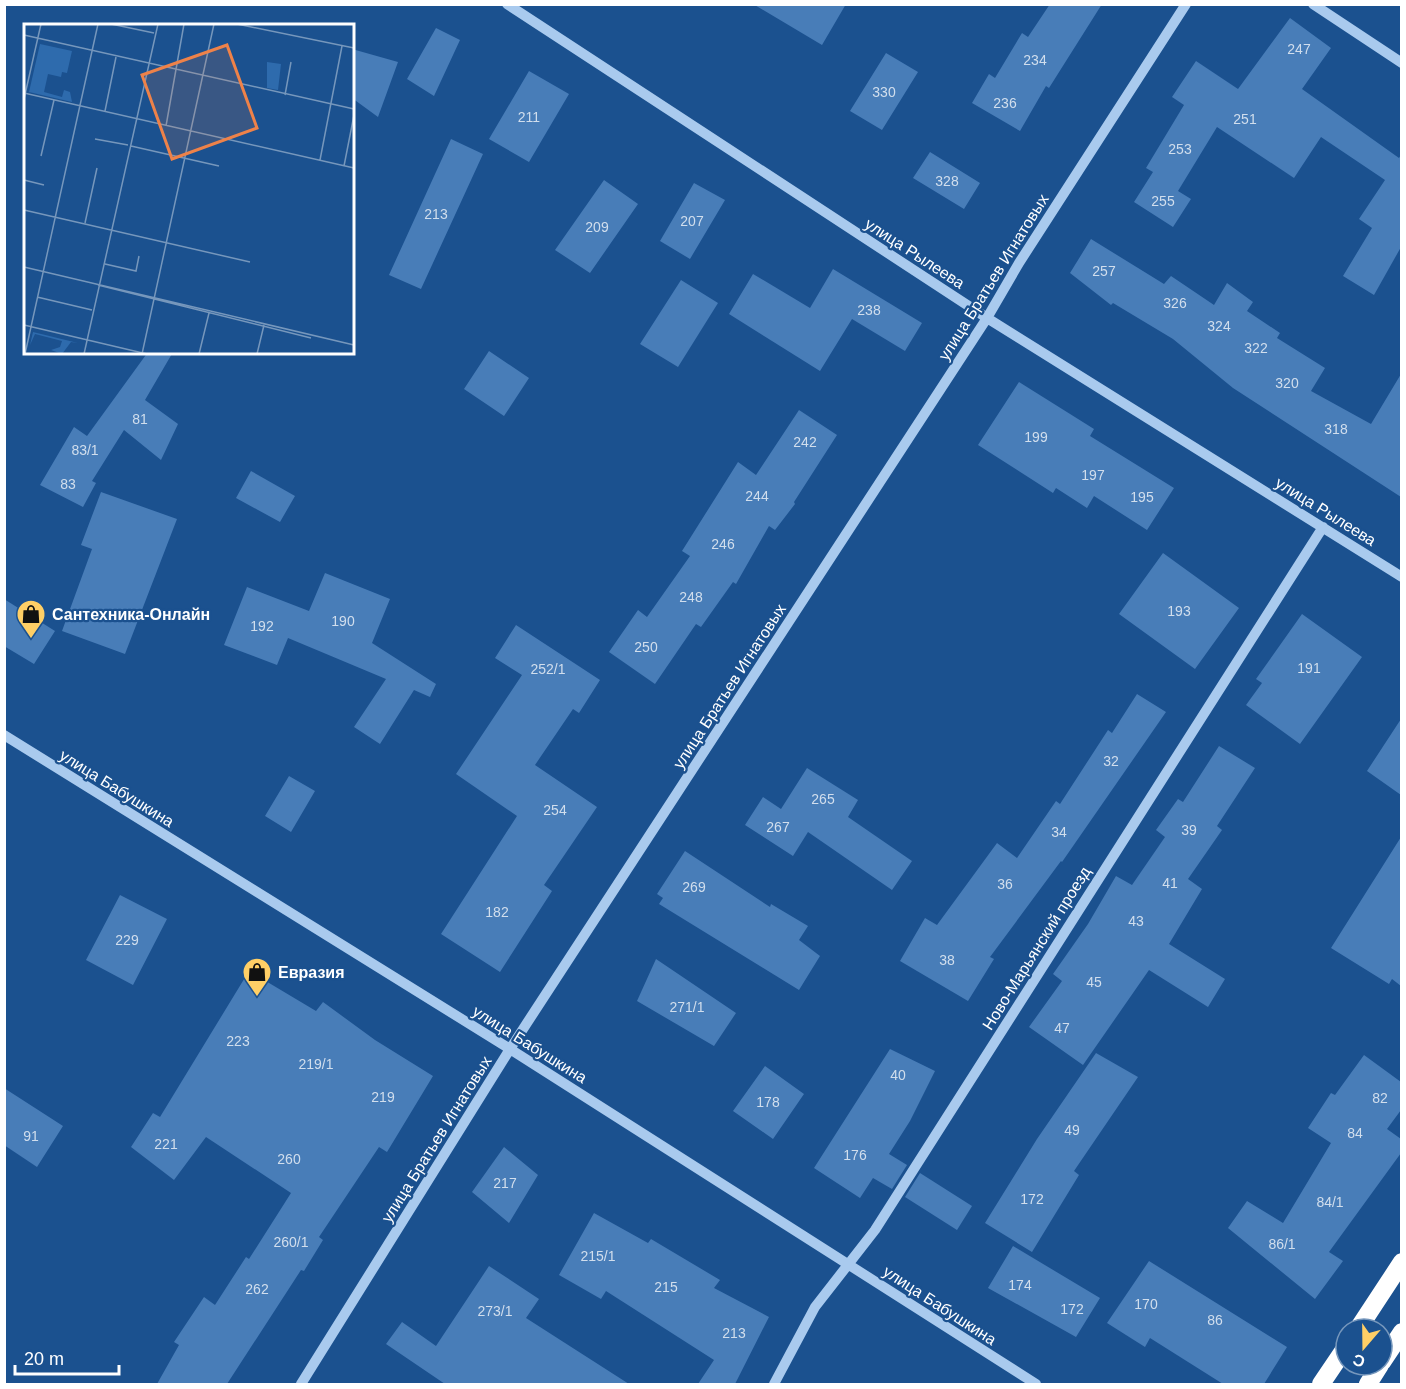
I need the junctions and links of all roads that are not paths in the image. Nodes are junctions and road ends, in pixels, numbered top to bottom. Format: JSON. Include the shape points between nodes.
{"nodes":[{"id":1,"x":507,"y":4,"type":"edge"},
{"id":2,"x":1186,"y":4,"type":"edge"},
{"id":3,"x":1313,"y":4,"type":"edge"},
{"id":4,"x":1401,"y":63,"type":"edge"},
{"id":5,"x":987,"y":318,"type":"junction"},
{"id":6,"x":1323,"y":527,"type":"junction"},
{"id":7,"x":1401,"y":577,"type":"edge"},
{"id":8,"x":4,"y":735,"type":"edge"},
{"id":9,"x":510,"y":1049,"type":"junction"},
{"id":10,"x":1401,"y":1262,"type":"edge"},
{"id":11,"x":849,"y":1264,"type":"junction"},
{"id":12,"x":1366,"y":1317,"type":"edge"},
{"id":13,"x":1334,"y":1365,"type":"edge"},
{"id":14,"x":301,"y":1384,"type":"edge"},
{"id":15,"x":774,"y":1384,"type":"edge"},
{"id":16,"x":1036,"y":1384,"type":"edge"},
{"id":17,"x":1321,"y":1384,"type":"edge"}],
"edges":[{"from":1,"to":5,"type":"street","name":"улица Рылеева"},
{"from":2,"to":5,"type":"street","name":"улица Братьев Игнатовых"},
{"from":3,"to":4,"type":"street"},
{"from":5,"to":6,"type":"street","name":"улица Рылеева"},
{"from":5,"to":9,"type":"street","name":"улица Братьев Игнатовых"},
{"from":6,"to":7,"type":"street","name":"улица Рылеева"},
{"from":6,"to":11,"type":"street","name":"Ново-Марьянский проезд","via":[[875,1230]]},
{"from":8,"to":9,"type":"street","name":"улица Бабушкина"},
{"from":9,"to":11,"type":"street","name":"улица Бабушкина"},
{"from":9,"to":14,"type":"street","name":"улица Братьев Игнатовых"},
{"from":10,"to":12,"type":"highway"},
{"from":11,"to":15,"type":"street","name":"Ново-Марьянский проезд","via":[[815,1307]]},
{"from":11,"to":16,"type":"street","name":"улица Бабушкина"},
{"from":13,"to":17,"type":"highway"}]}
